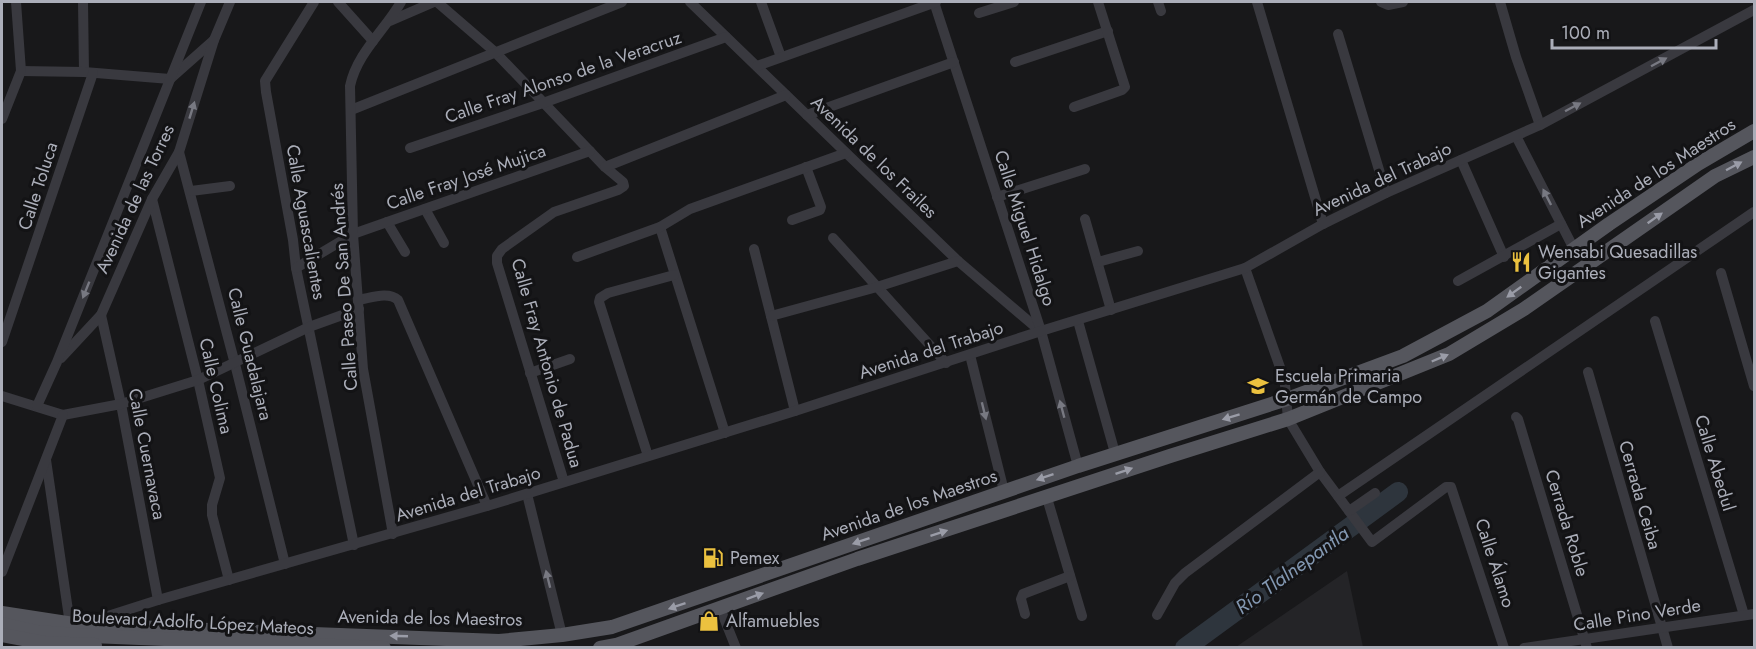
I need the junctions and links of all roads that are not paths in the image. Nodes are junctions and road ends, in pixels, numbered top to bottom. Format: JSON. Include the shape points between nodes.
{"nodes":[{"id":1,"x":16,"y":2,"type":"edge"},
{"id":2,"x":83,"y":2,"type":"edge"},
{"id":3,"x":201,"y":2,"type":"edge"},
{"id":4,"x":230,"y":2,"type":"edge"},
{"id":5,"x":314,"y":2,"type":"edge"},
{"id":6,"x":338,"y":2,"type":"edge"},
{"id":7,"x":401,"y":2,"type":"edge"},
{"id":8,"x":435,"y":2,"type":"edge"},
{"id":9,"x":622,"y":2,"type":"edge"},
{"id":10,"x":690,"y":2,"type":"edge"},
{"id":11,"x":761,"y":2,"type":"edge"},
{"id":12,"x":935,"y":2,"type":"edge"},
{"id":13,"x":1014,"y":2,"type":"edge"},
{"id":14,"x":1098,"y":2,"type":"edge"},
{"id":15,"x":1257,"y":2,"type":"edge"},
{"id":16,"x":1381,"y":2,"type":"edge"},
{"id":17,"x":1403,"y":2,"type":"edge"},
{"id":18,"x":1500,"y":2,"type":"edge"},
{"id":19,"x":1755,"y":10,"type":"edge"},
{"id":20,"x":979,"y":13,"type":"dead end"},
{"id":21,"x":390,"y":21,"type":"junction"},
{"id":22,"x":1108,"y":31,"type":"junction"},
{"id":23,"x":1338,"y":34,"type":"dead end"},
{"id":24,"x":726,"y":37,"type":"junction"},
{"id":25,"x":214,"y":40,"type":"junction"},
{"id":26,"x":373,"y":40,"type":"junction"},
{"id":27,"x":495,"y":52,"type":"junction"},
{"id":28,"x":782,"y":57,"type":"junction"},
{"id":29,"x":954,"y":62,"type":"junction"},
{"id":30,"x":1015,"y":62,"type":"dead end"},
{"id":31,"x":757,"y":66,"type":"junction"},
{"id":32,"x":21,"y":71,"type":"junction"},
{"id":33,"x":89,"y":73,"type":"junction"},
{"id":34,"x":170,"y":79,"type":"junction"},
{"id":35,"x":786,"y":95,"type":"junction"},
{"id":36,"x":543,"y":103,"type":"junction"},
{"id":37,"x":1074,"y":107,"type":"dead end"},
{"id":38,"x":351,"y":110,"type":"junction"},
{"id":39,"x":807,"y":115,"type":"junction"},
{"id":40,"x":2,"y":119,"type":"edge"},
{"id":41,"x":1540,"y":125,"type":"junction"},
{"id":42,"x":1755,"y":131,"type":"edge"},
{"id":43,"x":1516,"y":136,"type":"junction"},
{"id":44,"x":410,"y":148,"type":"dead end"},
{"id":45,"x":590,"y":151,"type":"junction"},
{"id":46,"x":179,"y":152,"type":"junction"},
{"id":47,"x":846,"y":153,"type":"junction"},
{"id":48,"x":1755,"y":157,"type":"edge"},
{"id":49,"x":1461,"y":160,"type":"junction"},
{"id":50,"x":605,"y":166,"type":"junction"},
{"id":51,"x":806,"y":167,"type":"junction"},
{"id":52,"x":1085,"y":169,"type":"dead end"},
{"id":53,"x":230,"y":186,"type":"dead end"},
{"id":54,"x":191,"y":191,"type":"junction"},
{"id":55,"x":1386,"y":193,"type":"junction"},
{"id":56,"x":998,"y":197,"type":"junction"},
{"id":57,"x":152,"y":199,"type":"junction"},
{"id":58,"x":425,"y":209,"type":"junction"},
{"id":59,"x":1755,"y":212,"type":"edge"},
{"id":60,"x":1085,"y":219,"type":"dead end"},
{"id":61,"x":792,"y":220,"type":"dead end"},
{"id":62,"x":387,"y":222,"type":"junction"},
{"id":63,"x":1323,"y":224,"type":"junction"},
{"id":64,"x":1561,"y":224,"type":"junction"},
{"id":65,"x":660,"y":227,"type":"junction"},
{"id":66,"x":353,"y":234,"type":"junction"},
{"id":67,"x":833,"y":238,"type":"dead end"},
{"id":68,"x":444,"y":243,"type":"dead end"},
{"id":69,"x":754,"y":249,"type":"dead end"},
{"id":70,"x":1574,"y":249,"type":"junction"},
{"id":71,"x":1138,"y":251,"type":"dead end"},
{"id":72,"x":405,"y":252,"type":"dead end"},
{"id":73,"x":577,"y":257,"type":"dead end"},
{"id":74,"x":1504,"y":257,"type":"junction"},
{"id":75,"x":958,"y":261,"type":"junction"},
{"id":76,"x":1098,"y":262,"type":"junction"},
{"id":77,"x":296,"y":268,"type":"junction"},
{"id":78,"x":1245,"y":268,"type":"junction"},
{"id":79,"x":1721,"y":273,"type":"dead end"},
{"id":80,"x":674,"y":275,"type":"junction"},
{"id":81,"x":1458,"y":281,"type":"dead end"},
{"id":82,"x":877,"y":287,"type":"junction"},
{"id":83,"x":358,"y":304,"type":"junction"},
{"id":84,"x":1111,"y":310,"type":"junction"},
{"id":85,"x":101,"y":315,"type":"junction"},
{"id":86,"x":771,"y":316,"type":"junction"},
{"id":87,"x":1078,"y":321,"type":"junction"},
{"id":88,"x":1655,"y":321,"type":"dead end"},
{"id":89,"x":309,"y":327,"type":"junction"},
{"id":90,"x":1041,"y":331,"type":"junction"},
{"id":91,"x":2,"y":342,"type":"edge"},
{"id":92,"x":970,"y":355,"type":"junction"},
{"id":93,"x":570,"y":359,"type":"dead end"},
{"id":94,"x":57,"y":362,"type":"junction"},
{"id":95,"x":235,"y":363,"type":"junction"},
{"id":96,"x":946,"y":363,"type":"junction"},
{"id":97,"x":1588,"y":372,"type":"dead end"},
{"id":98,"x":530,"y":373,"type":"junction"},
{"id":99,"x":198,"y":380,"type":"junction"},
{"id":100,"x":1755,"y":386,"type":"edge"},
{"id":101,"x":3,"y":398,"type":"edge"},
{"id":102,"x":1287,"y":399,"type":"junction"},
{"id":103,"x":121,"y":404,"type":"junction"},
{"id":104,"x":37,"y":406,"type":"junction"},
{"id":105,"x":795,"y":411,"type":"junction"},
{"id":106,"x":63,"y":415,"type":"junction"},
{"id":107,"x":1516,"y":417,"type":"dead end"},
{"id":108,"x":1288,"y":419,"type":"junction"},
{"id":109,"x":725,"y":433,"type":"junction"},
{"id":110,"x":1115,"y":453,"type":"junction"},
{"id":111,"x":648,"y":456,"type":"junction"},
{"id":112,"x":46,"y":459,"type":"junction"},
{"id":113,"x":1078,"y":466,"type":"junction"},
{"id":114,"x":1320,"y":471,"type":"junction"},
{"id":115,"x":564,"y":482,"type":"junction"},
{"id":116,"x":1004,"y":491,"type":"junction"},
{"id":117,"x":1376,"y":493,"type":"dead end"},
{"id":118,"x":527,"y":494,"type":"junction"},
{"id":119,"x":1338,"y":496,"type":"junction"},
{"id":120,"x":1047,"y":498,"type":"junction"},
{"id":121,"x":487,"y":506,"type":"junction"},
{"id":122,"x":1352,"y":514,"type":"junction"},
{"id":123,"x":393,"y":534,"type":"junction"},
{"id":124,"x":354,"y":545,"type":"junction"},
{"id":125,"x":285,"y":564,"type":"junction"},
{"id":126,"x":2,"y":572,"type":"edge"},
{"id":127,"x":1070,"y":576,"type":"junction"},
{"id":128,"x":229,"y":580,"type":"junction"},
{"id":129,"x":158,"y":600,"type":"junction"},
{"id":130,"x":720,"y":608,"type":"junction"},
{"id":131,"x":2,"y":613,"type":"edge"},
{"id":132,"x":1025,"y":614,"type":"dead end"},
{"id":133,"x":1157,"y":615,"type":"dead end"},
{"id":134,"x":1749,"y":615,"type":"edge"},
{"id":135,"x":1082,"y":616,"type":"dead end"},
{"id":136,"x":2,"y":624,"type":"edge"},
{"id":137,"x":72,"y":624,"type":"junction"},
{"id":138,"x":1662,"y":628,"type":"junction"},
{"id":139,"x":2,"y":635,"type":"edge"},
{"id":140,"x":562,"y":636,"type":"junction"},
{"id":141,"x":500,"y":641,"type":"junction"},
{"id":142,"x":1586,"y":644,"type":"edge"},
{"id":143,"x":616,"y":646,"type":"edge"},
{"id":144,"x":53,"y":648,"type":"edge"},
{"id":145,"x":151,"y":648,"type":"edge"},
{"id":146,"x":384,"y":648,"type":"edge"},
{"id":147,"x":467,"y":648,"type":"edge"},
{"id":148,"x":600,"y":648,"type":"edge"},
{"id":149,"x":736,"y":648,"type":"edge"},
{"id":150,"x":1504,"y":648,"type":"edge"},
{"id":151,"x":1524,"y":648,"type":"edge"},
{"id":152,"x":1668,"y":648,"type":"edge"}],
"edges":[{"from":1,"to":32,"type":"street"},
{"from":2,"to":33,"type":"street","name":"Calle Toluca"},
{"from":3,"to":34,"type":"street","name":"Avenida de las Torres"},
{"from":4,"to":25,"type":"street","name":"Avenida de las Torres"},
{"from":5,"to":77,"type":"street","name":"Calle Aguascalientes","via":[[265,81]]},
{"from":6,"to":26,"type":"street"},
{"from":7,"to":21,"type":"street"},
{"from":8,"to":21,"type":"street"},
{"from":8,"to":27,"type":"street"},
{"from":9,"to":27,"type":"street"},
{"from":10,"to":24,"type":"street","name":"Avenida de los Frailes"},
{"from":11,"to":28,"type":"street"},
{"from":12,"to":28,"type":"street"},
{"from":12,"to":29,"type":"street","name":"Calle Miguel Hidalgo"},
{"from":13,"to":20,"type":"street"},
{"from":14,"to":22,"type":"street"},
{"from":15,"to":63,"type":"street"},
{"from":16,"to":17,"type":"street"},
{"from":18,"to":41,"type":"street"},
{"from":41,"to":19,"type":"street","name":"Avenida del Trabajo","one_way":true},
{"from":21,"to":26,"type":"street","name":"Calle Paseo De San Andrés"},
{"from":22,"to":30,"type":"street"},
{"from":22,"to":37,"type":"street","via":[[1125,87]]},
{"from":23,"to":55,"type":"street"},
{"from":24,"to":31,"type":"street","name":"Avenida de los Frailes"},
{"from":24,"to":36,"type":"street","name":"Calle Fray Alonso de la Veracruz"},
{"from":25,"to":34,"type":"street"},
{"from":46,"to":25,"type":"street","name":"Avenida de las Torres","one_way":true},
{"from":26,"to":38,"type":"street","name":"Calle Paseo De San Andrés","via":[[352,78]]},
{"from":27,"to":36,"type":"street"},
{"from":27,"to":38,"type":"street"},
{"from":28,"to":31,"type":"street"},
{"from":29,"to":39,"type":"street"},
{"from":29,"to":56,"type":"street","name":"Calle Miguel Hidalgo"},
{"from":31,"to":35,"type":"street","name":"Avenida de los Frailes"},
{"from":32,"to":33,"type":"street"},
{"from":32,"to":40,"type":"street"},
{"from":33,"to":34,"type":"street"},
{"from":33,"to":91,"type":"street","name":"Calle Toluca","via":[[46,219]]},
{"from":34,"to":94,"type":"street","name":"Avenida de las Torres","one_way":true},
{"from":35,"to":39,"type":"street","name":"Avenida de los Frailes"},
{"from":35,"to":50,"type":"street"},
{"from":36,"to":44,"type":"street","name":"Calle Fray Alonso de la Veracruz"},
{"from":36,"to":45,"type":"street"},
{"from":38,"to":66,"type":"street","name":"Calle Paseo De San Andrés"},
{"from":39,"to":47,"type":"street","name":"Avenida de los Frailes"},
{"from":41,"to":43,"type":"street","name":"Avenida del Trabajo"},
{"from":42,"to":70,"type":"main road","name":"Avenida de los Maestros","via":[[1698,164]]},
{"from":43,"to":49,"type":"street","name":"Avenida del Trabajo"},
{"from":64,"to":43,"type":"street","one_way":true},
{"from":45,"to":50,"type":"street"},
{"from":45,"to":58,"type":"street","name":"Calle Fray José Mujica"},
{"from":46,"to":54,"type":"street","name":"Calle Guadalajara"},
{"from":46,"to":57,"type":"street","name":"Avenida de las Torres"},
{"from":47,"to":51,"type":"street"},
{"from":47,"to":75,"type":"street","name":"Avenida de los Frailes"},
{"from":108,"to":48,"type":"main road","name":"Avenida de los Maestros","one_way":true,"via":[[1449,354],[1524,309],[1715,176]]},
{"from":49,"to":55,"type":"street","name":"Avenida del Trabajo"},
{"from":49,"to":74,"type":"street"},
{"from":50,"to":98,"type":"street","name":"Calle Fray Antonio de Padua","via":[[624,186],[554,212],[497,256]]},
{"from":51,"to":61,"type":"street","via":[[821,207]]},
{"from":51,"to":65,"type":"street","via":[[690,209]]},
{"from":52,"to":56,"type":"street"},
{"from":53,"to":54,"type":"street"},
{"from":54,"to":95,"type":"street","name":"Calle Guadalajara"},
{"from":55,"to":63,"type":"street","name":"Avenida del Trabajo"},
{"from":56,"to":90,"type":"street","name":"Calle Miguel Hidalgo"},
{"from":57,"to":85,"type":"street","name":"Avenida de las Torres"},
{"from":57,"to":99,"type":"street","name":"Calle Colima"},
{"from":58,"to":62,"type":"street","name":"Calle Fray José Mujica"},
{"from":58,"to":68,"type":"street"},
{"from":59,"to":119,"type":"street"},
{"from":60,"to":76,"type":"street"},
{"from":62,"to":66,"type":"street","name":"Calle Fray José Mujica"},
{"from":62,"to":72,"type":"street"},
{"from":63,"to":78,"type":"street","name":"Avenida del Trabajo"},
{"from":64,"to":70,"type":"street"},
{"from":64,"to":74,"type":"street"},
{"from":65,"to":73,"type":"street"},
{"from":65,"to":80,"type":"street"},
{"from":66,"to":77,"type":"street","name":"Calle Fray José Mujica"},
{"from":66,"to":83,"type":"street","name":"Calle Paseo De San Andrés"},
{"from":67,"to":82,"type":"street"},
{"from":69,"to":86,"type":"street"},
{"from":70,"to":102,"type":"main road","name":"Avenida de los Maestros","one_way":true,"via":[[1487,311],[1446,334],[1403,356]]},
{"from":71,"to":76,"type":"street"},
{"from":74,"to":81,"type":"street"},
{"from":75,"to":82,"type":"street"},
{"from":75,"to":90,"type":"street","name":"Avenida de los Frailes"},
{"from":76,"to":84,"type":"street"},
{"from":77,"to":89,"type":"street","name":"Calle Aguascalientes"},
{"from":78,"to":84,"type":"street","name":"Avenida del Trabajo"},
{"from":78,"to":102,"type":"street","via":[[1282,373]]},
{"from":79,"to":100,"type":"street"},
{"from":80,"to":109,"type":"street"},
{"from":80,"to":111,"type":"street","via":[[608,293],[599,302]]},
{"from":82,"to":86,"type":"street"},
{"from":82,"to":96,"type":"street"},
{"from":83,"to":89,"type":"street"},
{"from":83,"to":121,"type":"street","via":[[394,296],[398,300]]},
{"from":83,"to":123,"type":"street","name":"Calle Paseo De San Andrés","via":[[363,369]]},
{"from":84,"to":87,"type":"street","name":"Avenida del Trabajo"},
{"from":85,"to":94,"type":"street","name":"Avenida de las Torres"},
{"from":85,"to":103,"type":"street","name":"Calle Cuernavaca"},
{"from":86,"to":105,"type":"street"},
{"from":87,"to":90,"type":"street","name":"Avenida del Trabajo"},
{"from":87,"to":110,"type":"street"},
{"from":88,"to":134,"type":"street","name":"Calle Abedul"},
{"from":89,"to":95,"type":"street"},
{"from":89,"to":124,"type":"street","name":"Calle Aguascalientes"},
{"from":90,"to":92,"type":"street","name":"Avenida del Trabajo"},
{"from":113,"to":90,"type":"street","name":"Calle Miguel Hidalgo","one_way":true},
{"from":92,"to":96,"type":"street","name":"Avenida del Trabajo"},
{"from":92,"to":116,"type":"street","one_way":true},
{"from":93,"to":98,"type":"street"},
{"from":94,"to":104,"type":"street","name":"Avenida de las Torres"},
{"from":95,"to":99,"type":"street"},
{"from":95,"to":125,"type":"street","name":"Calle Guadalajara"},
{"from":96,"to":105,"type":"street","name":"Avenida del Trabajo"},
{"from":97,"to":138,"type":"street","name":"Cerrada Ceiba"},
{"from":98,"to":115,"type":"street","name":"Calle Fray Antonio de Padua"},
{"from":99,"to":103,"type":"street"},
{"from":99,"to":128,"type":"street","name":"Calle Colima","via":[[220,478],[212,515]]},
{"from":101,"to":104,"type":"street"},
{"from":102,"to":108,"type":"street"},
{"from":102,"to":110,"type":"main road","name":"Avenida de los Maestros","one_way":true},
{"from":103,"to":106,"type":"street"},
{"from":103,"to":129,"type":"street","name":"Calle Cuernavaca"},
{"from":104,"to":106,"type":"street"},
{"from":105,"to":109,"type":"street","name":"Avenida del Trabajo"},
{"from":106,"to":112,"type":"street"},
{"from":107,"to":142,"type":"street","name":"Cerrada Roble"},
{"from":108,"to":114,"type":"street"},
{"from":120,"to":108,"type":"main road","name":"Avenida de los Maestros","one_way":true},
{"from":109,"to":111,"type":"street","name":"Avenida del Trabajo"},
{"from":110,"to":113,"type":"main road","name":"Avenida de los Maestros"},
{"from":111,"to":115,"type":"street","name":"Avenida del Trabajo"},
{"from":112,"to":126,"type":"street"},
{"from":112,"to":137,"type":"street"},
{"from":113,"to":116,"type":"main road","name":"Avenida de los Maestros","one_way":true},
{"from":114,"to":119,"type":"street"},
{"from":114,"to":133,"type":"street","via":[[1185,573]]},
{"from":115,"to":118,"type":"street","name":"Avenida del Trabajo"},
{"from":116,"to":140,"type":"main road","name":"Avenida de los Maestros","one_way":true,"via":[[661,612],[612,627]]},
{"from":117,"to":122,"type":"street"},
{"from":118,"to":121,"type":"street","name":"Avenida del Trabajo"},
{"from":140,"to":118,"type":"street","one_way":true},
{"from":119,"to":122,"type":"street"},
{"from":120,"to":127,"type":"street"},
{"from":130,"to":120,"type":"main road","name":"Avenida de los Maestros","one_way":true,"via":[[868,555]]},
{"from":121,"to":123,"type":"street","name":"Avenida del Trabajo"},
{"from":122,"to":150,"type":"street","name":"Calle Álamo","via":[[1372,542],[1446,487],[1454,489]]},
{"from":123,"to":124,"type":"street","name":"Avenida del Trabajo"},
{"from":124,"to":125,"type":"street","name":"Avenida del Trabajo"},
{"from":125,"to":128,"type":"street","name":"Avenida del Trabajo"},
{"from":127,"to":132,"type":"street","via":[[1022,596]]},
{"from":127,"to":135,"type":"street"},
{"from":128,"to":129,"type":"street","name":"Avenida del Trabajo"},
{"from":129,"to":137,"type":"street","name":"Avenida del Trabajo"},
{"from":130,"to":143,"type":"main road","name":"Avenida de los Maestros"},
{"from":130,"to":149,"type":"street"},
{"from":131,"to":137,"type":"main road","name":"Avenida de los Maestros"},
{"from":134,"to":138,"type":"street","name":"Calle Pino Verde"},
{"from":136,"to":146,"type":"main road","name":"Boulevard Adolfo López Mateos","bridge":true,"via":[[37,632],[91,636]]},
{"from":141,"to":137,"type":"main road","name":"Avenida de los Maestros","one_way":true},
{"from":137,"to":144,"type":"main road","via":[[53,630]]},
{"from":138,"to":142,"type":"street","name":"Calle Pino Verde"},
{"from":138,"to":152,"type":"street","name":"Cerrada Ceiba"},
{"from":139,"to":145,"type":"main road","bridge":true,"via":[[44,643]]},
{"from":140,"to":141,"type":"main road","name":"Avenida de los Maestros"},
{"from":141,"to":147,"type":"main road"},
{"from":142,"to":151,"type":"street","name":"Calle Pino Verde"},
{"from":143,"to":148,"type":"main road","name":"Avenida de los Maestros"}]}
